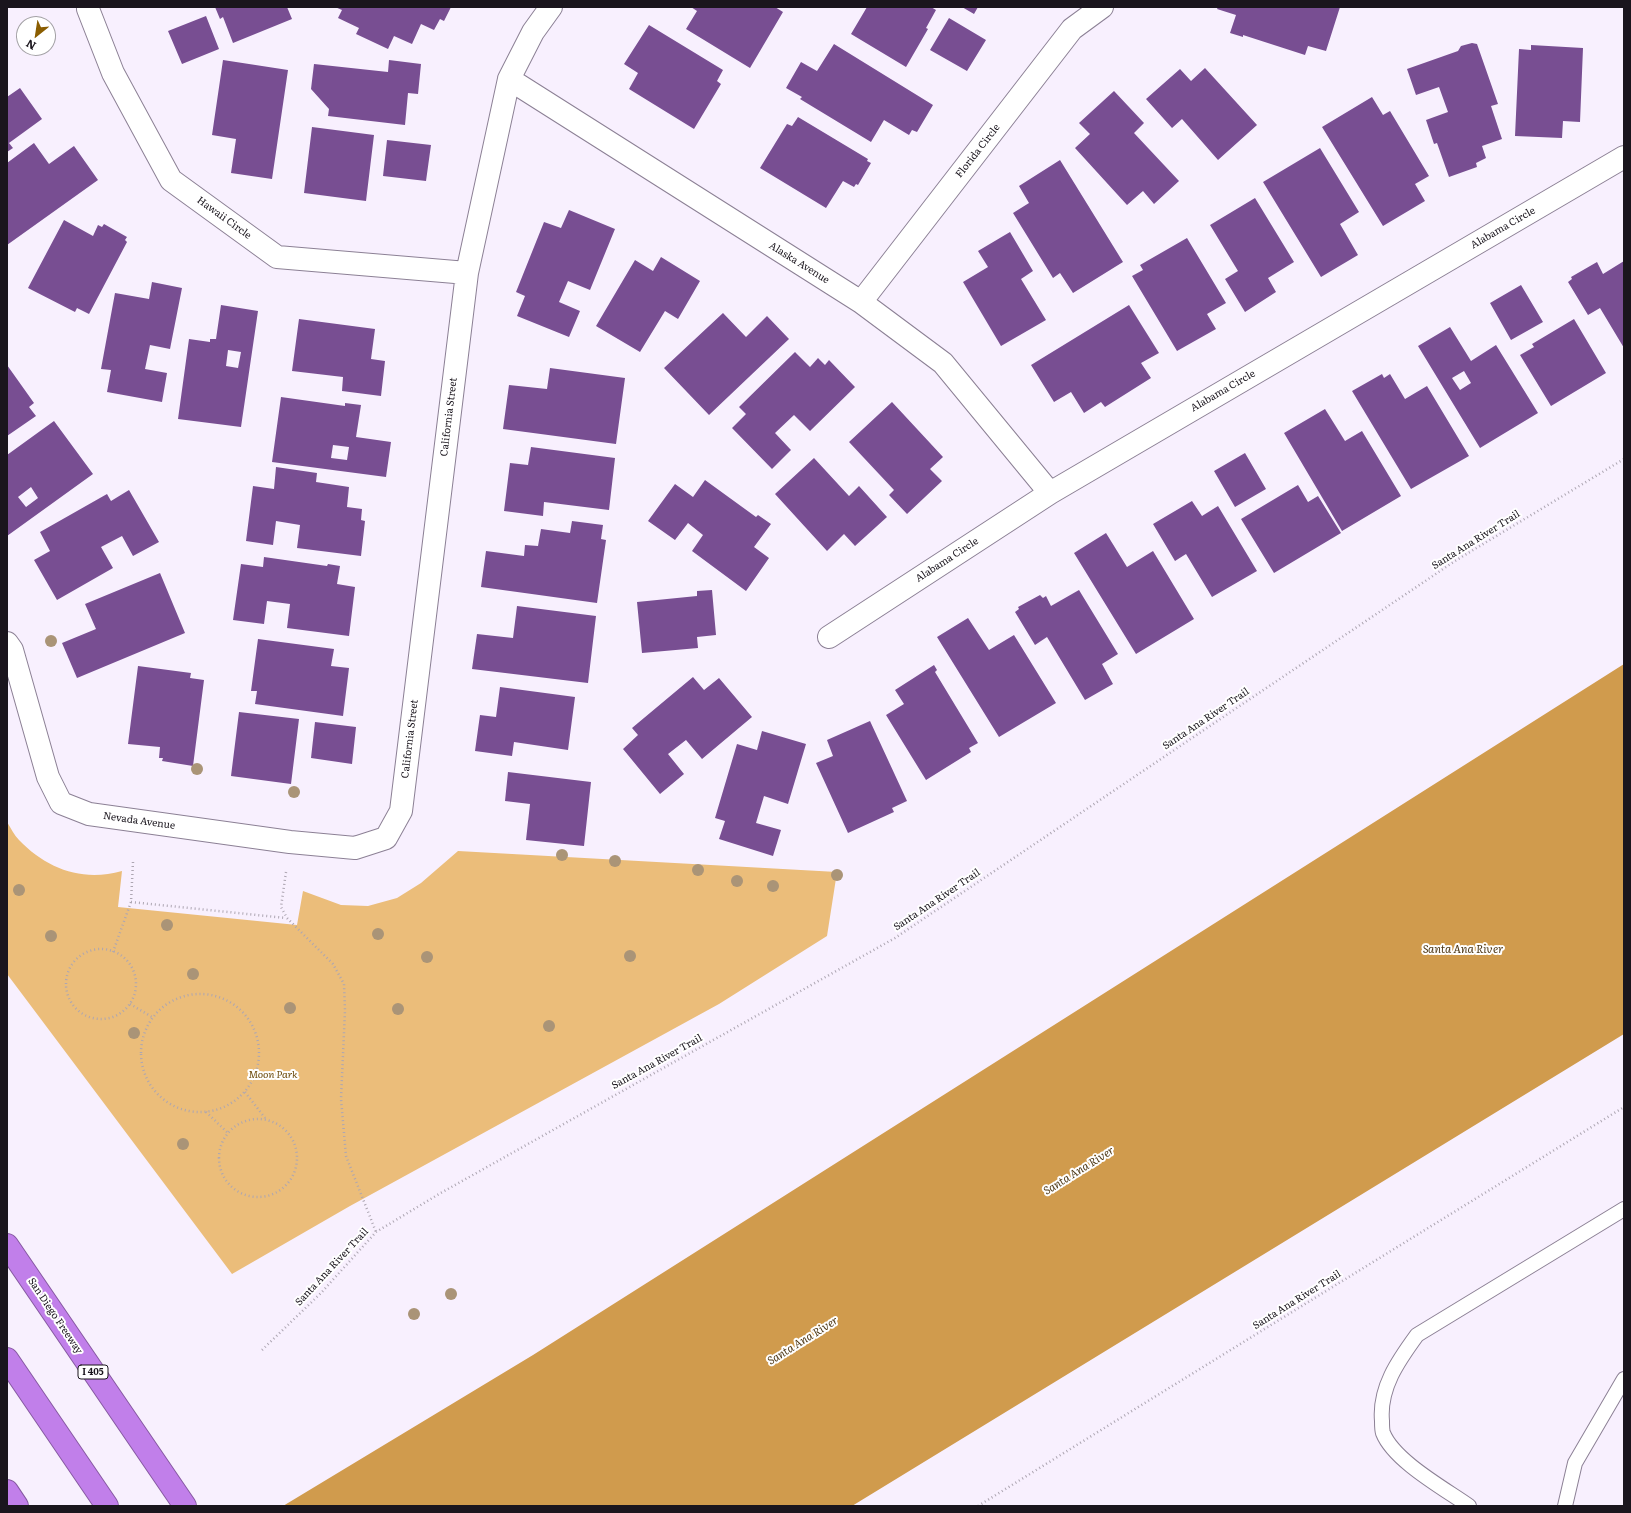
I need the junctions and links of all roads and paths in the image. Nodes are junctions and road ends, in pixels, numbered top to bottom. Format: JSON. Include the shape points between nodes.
{"nodes":[{"id":1,"x":551,"y":7,"type":"edge"},
{"id":2,"x":1102,"y":7,"type":"edge"},
{"id":3,"x":88,"y":9,"type":"dead end"},
{"id":4,"x":510,"y":79,"type":"junction"},
{"id":5,"x":1624,"y":156,"type":"edge"},
{"id":6,"x":467,"y":273,"type":"junction"},
{"id":7,"x":861,"y":302,"type":"junction"},
{"id":8,"x":1624,"y":459,"type":"edge"},
{"id":9,"x":1050,"y":493,"type":"junction"},
{"id":10,"x":829,"y":637,"type":"dead end"},
{"id":11,"x":7,"y":643,"type":"edge"},
{"id":12,"x":386,"y":838,"type":"joint"},
{"id":13,"x":290,"y":842,"type":"junction"},
{"id":14,"x":133,"y":862,"type":"dead end"},
{"id":15,"x":131,"y":902,"type":"junction"},
{"id":16,"x":287,"y":918,"type":"junction"},
{"id":17,"x":112,"y":952,"type":"junction"},
{"id":18,"x":130,"y":1004,"type":"junction"},
{"id":19,"x":152,"y":1017,"type":"junction"},
{"id":20,"x":245,"y":1092,"type":"junction"},
{"id":21,"x":1624,"y":1107,"type":"edge"},
{"id":22,"x":206,"y":1112,"type":"junction"},
{"id":23,"x":265,"y":1119,"type":"junction"},
{"id":24,"x":228,"y":1132,"type":"junction"},
{"id":25,"x":1624,"y":1209,"type":"edge"},
{"id":26,"x":376,"y":1232,"type":"junction"},
{"id":27,"x":7,"y":1245,"type":"edge"},
{"id":28,"x":262,"y":1350,"type":"dead end"},
{"id":29,"x":7,"y":1359,"type":"edge"},
{"id":30,"x":1624,"y":1379,"type":"edge"},
{"id":31,"x":7,"y":1491,"type":"edge"},
{"id":32,"x":182,"y":1502,"type":"edge"},
{"id":33,"x":17,"y":1506,"type":"edge"},
{"id":34,"x":108,"y":1506,"type":"edge"},
{"id":35,"x":978,"y":1506,"type":"edge"},
{"id":36,"x":1469,"y":1506,"type":"edge"},
{"id":37,"x":1565,"y":1506,"type":"edge"}],
"edges":[{"from":1,"to":4,"type":"street","name":"California Street","via":[[533,32]]},
{"from":2,"to":7,"type":"street","name":"Florida Circle","via":[[1072,29]]},
{"from":3,"to":6,"type":"street","name":"Hawaii Circle","via":[[113,73],[171,180],[277,257]]},
{"from":4,"to":6,"type":"street","name":"California Street"},
{"from":4,"to":7,"type":"street","name":"Alaska Avenue"},
{"from":5,"to":9,"type":"street","name":"Alabama Circle"},
{"from":6,"to":12,"type":"street","name":"California Street","via":[[401,811]]},
{"from":7,"to":9,"type":"street","name":"Alaska Avenue","via":[[943,363]]},
{"from":8,"to":26,"type":"path","name":"Santa Ana River Trail","via":[[1455,561],[895,938],[438,1194]]},
{"from":9,"to":10,"type":"street","name":"Alabama Circle"},
{"from":11,"to":13,"type":"street","name":"Nevada Avenue","via":[[12,650],[48,777],[61,803],[89,814]]},
{"from":12,"to":13,"type":"street","name":"Nevada Avenue","via":[[355,848]]},
{"from":13,"to":16,"type":"path","via":[[281,907]]},
{"from":14,"to":15,"type":"path"},
{"from":15,"to":16,"type":"path"},
{"from":15,"to":17,"type":"path"},
{"from":16,"to":26,"type":"path","via":[[333,964],[344,984],[341,1099],[346,1156]]},
{"from":17,"to":18,"type":"path","via":[[130,964],[134,974],[136,984]]},
{"from":17,"to":18,"type":"path","via":[[101,949],[89,951],[71,966],[66,989],[70,1001],[77,1010],[99,1019],[111,1018]]},
{"from":18,"to":19,"type":"path"},
{"from":19,"to":20,"type":"path","via":[[166,1004],[183,996],[202,993],[220,997],[237,1006],[250,1020],[258,1039],[260,1060],[254,1079]]},
{"from":19,"to":22,"type":"path","via":[[144,1034],[140,1053],[143,1072],[152,1088],[167,1102],[186,1110]]},
{"from":20,"to":22,"type":"path","via":[[225,1107]]},
{"from":20,"to":23,"type":"path"},
{"from":21,"to":35,"type":"path","name":"Santa Ana River Trail"},
{"from":22,"to":24,"type":"path"},
{"from":23,"to":24,"type":"path","via":[[251,1119],[238,1124]]},
{"from":23,"to":24,"type":"path","via":[[288,1132],[297,1155],[292,1178],[273,1194],[261,1197],[248,1196],[228,1183],[221,1171],[219,1158],[221,1144]]},
{"from":25,"to":36,"type":"lane","via":[[1417,1335],[1398,1360],[1387,1384],[1381,1408],[1383,1433],[1395,1452],[1411,1466]]},
{"from":26,"to":28,"type":"path","name":"Santa Ana River Trail","via":[[321,1294]]},
{"from":27,"to":32,"type":"highway","name":"San Diego Freeway","number":"I 405"},
{"from":29,"to":34,"type":"highway"},
{"from":30,"to":37,"type":"lane","via":[[1575,1463]]},
{"from":31,"to":33,"type":"highway"}]}
